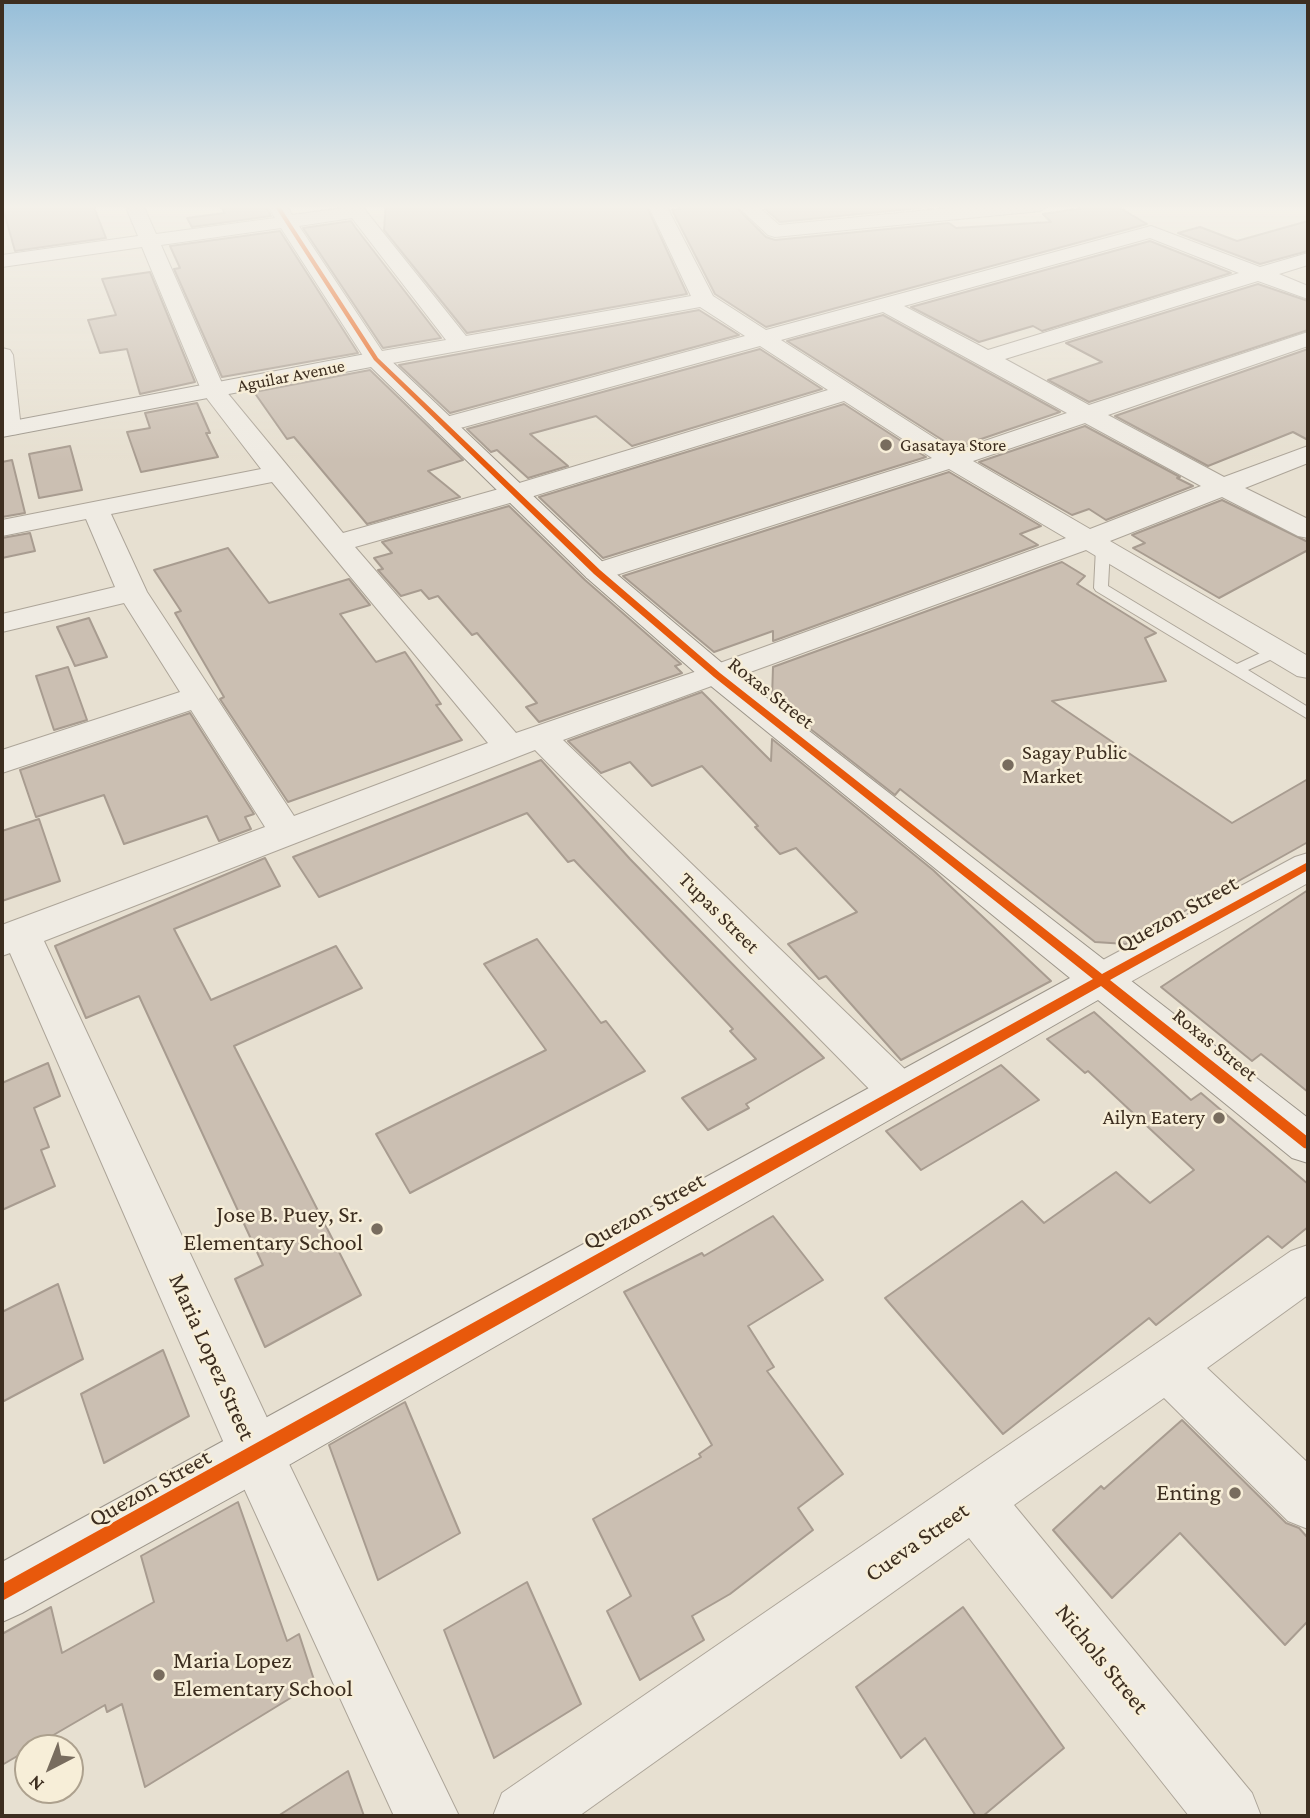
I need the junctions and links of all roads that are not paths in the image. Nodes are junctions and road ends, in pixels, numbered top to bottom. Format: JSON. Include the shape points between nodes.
{"nodes":[{"id":1,"x":169,"y":290,"type":"edge"},
{"id":2,"x":331,"y":290,"type":"edge"},
{"id":3,"x":418,"y":290,"type":"edge"},
{"id":4,"x":699,"y":290,"type":"edge"},
{"id":5,"x":937,"y":290,"type":"edge"},
{"id":6,"x":1205,"y":290,"type":"edge"},
{"id":7,"x":704,"y":300,"type":"junction"},
{"id":8,"x":884,"y":304,"type":"junction"},
{"id":9,"x":760,"y":338,"type":"junction"},
{"id":10,"x":1308,"y":339,"type":"edge"},
{"id":11,"x":460,"y":343,"type":"junction"},
{"id":12,"x":2,"y":355,"type":"edge"},
{"id":13,"x":988,"y":357,"type":"junction"},
{"id":14,"x":376,"y":359,"type":"junction"},
{"id":15,"x":214,"y":391,"type":"junction"},
{"id":16,"x":845,"y":393,"type":"junction"},
{"id":17,"x":1088,"y":414,"type":"junction"},
{"id":18,"x":444,"y":425,"type":"junction"},
{"id":19,"x":5,"y":430,"type":"edge"},
{"id":20,"x":1308,"y":454,"type":"edge"},
{"id":21,"x":952,"y":460,"type":"junction"},
{"id":22,"x":278,"y":472,"type":"junction"},
{"id":23,"x":1221,"y":489,"type":"junction"},
{"id":24,"x":515,"y":493,"type":"junction"},
{"id":25,"x":96,"y":511,"type":"junction"},
{"id":26,"x":2,"y":528,"type":"edge"},
{"id":27,"x":1308,"y":530,"type":"edge"},
{"id":28,"x":338,"y":543,"type":"junction"},
{"id":29,"x":1096,"y":544,"type":"junction"},
{"id":30,"x":597,"y":572,"type":"junction"},
{"id":31,"x":132,"y":592,"type":"junction"},
{"id":32,"x":2,"y":623,"type":"edge"},
{"id":33,"x":1277,"y":651,"type":"junction"},
{"id":34,"x":1308,"y":669,"type":"edge"},
{"id":35,"x":1236,"y":670,"type":"junction"},
{"id":36,"x":717,"y":675,"type":"junction"},
{"id":37,"x":199,"y":696,"type":"junction"},
{"id":38,"x":1308,"y":713,"type":"edge"},
{"id":39,"x":525,"y":742,"type":"junction"},
{"id":40,"x":2,"y":762,"type":"edge"},
{"id":41,"x":287,"y":833,"type":"junction"},
{"id":42,"x":1308,"y":866,"type":"edge"},
{"id":43,"x":11,"y":937,"type":"edge"},
{"id":44,"x":1102,"y":979,"type":"junction"},
{"id":45,"x":899,"y":1091,"type":"junction"},
{"id":46,"x":1308,"y":1144,"type":"edge"},
{"id":47,"x":1308,"y":1267,"type":"edge"},
{"id":48,"x":1168,"y":1366,"type":"junction"},
{"id":49,"x":256,"y":1454,"type":"junction"},
{"id":50,"x":975,"y":1501,"type":"junction"},
{"id":51,"x":1308,"y":1501,"type":"edge"},
{"id":52,"x":2,"y":1593,"type":"edge"},
{"id":53,"x":427,"y":1816,"type":"edge"},
{"id":54,"x":525,"y":1816,"type":"edge"},
{"id":55,"x":1229,"y":1816,"type":"edge"}],
"edges":[{"from":1,"to":15,"type":"street","name":"Tupas Street"},
{"from":2,"to":14,"type":"street","name":"Roxas Street"},
{"from":3,"to":11,"type":"street"},
{"from":4,"to":7,"type":"street"},
{"from":5,"to":8,"type":"street"},
{"from":6,"to":13,"type":"street"},
{"from":7,"to":9,"type":"street"},
{"from":7,"to":11,"type":"street","name":"Aguilar Avenue"},
{"from":8,"to":9,"type":"street"},
{"from":8,"to":13,"type":"street"},
{"from":9,"to":16,"type":"street"},
{"from":9,"to":18,"type":"street"},
{"from":10,"to":17,"type":"street"},
{"from":11,"to":14,"type":"street","name":"Aguilar Avenue"},
{"from":12,"to":19,"type":"street"},
{"from":13,"to":17,"type":"street"},
{"from":14,"to":15,"type":"street","name":"Aguilar Avenue"},
{"from":14,"to":18,"type":"street","name":"Roxas Street"},
{"from":15,"to":19,"type":"street","name":"Aguilar Avenue"},
{"from":15,"to":22,"type":"street","name":"Tupas Street"},
{"from":16,"to":21,"type":"street"},
{"from":16,"to":24,"type":"street"},
{"from":17,"to":21,"type":"street"},
{"from":17,"to":23,"type":"street"},
{"from":18,"to":24,"type":"street","name":"Roxas Street"},
{"from":20,"to":23,"type":"street"},
{"from":21,"to":29,"type":"street"},
{"from":21,"to":30,"type":"street"},
{"from":22,"to":25,"type":"street"},
{"from":22,"to":28,"type":"street","name":"Tupas Street"},
{"from":23,"to":27,"type":"street"},
{"from":23,"to":29,"type":"street"},
{"from":24,"to":28,"type":"street"},
{"from":24,"to":30,"type":"street","name":"Roxas Street"},
{"from":25,"to":26,"type":"street"},
{"from":25,"to":31,"type":"street"},
{"from":28,"to":39,"type":"street","name":"Tupas Street"},
{"from":29,"to":33,"type":"street"},
{"from":29,"to":35,"type":"lane","via":[[1101,589]]},
{"from":29,"to":36,"type":"street"},
{"from":30,"to":36,"type":"street","name":"Roxas Street"},
{"from":31,"to":32,"type":"street"},
{"from":31,"to":37,"type":"street"},
{"from":33,"to":34,"type":"street"},
{"from":33,"to":35,"type":"lane"},
{"from":35,"to":38,"type":"lane"},
{"from":36,"to":39,"type":"street"},
{"from":36,"to":44,"type":"street","name":"Roxas Street"},
{"from":37,"to":40,"type":"street"},
{"from":37,"to":41,"type":"street"},
{"from":39,"to":41,"type":"street"},
{"from":39,"to":45,"type":"street","name":"Tupas Street"},
{"from":41,"to":43,"type":"street"},
{"from":42,"to":44,"type":"street","name":"Quezon Street"},
{"from":43,"to":49,"type":"street","name":"Maria Lopez Street"},
{"from":44,"to":45,"type":"street","name":"Quezon Street"},
{"from":44,"to":46,"type":"street","name":"Roxas Street"},
{"from":45,"to":49,"type":"street","name":"Quezon Street"},
{"from":47,"to":48,"type":"street","name":"Cueva Street"},
{"from":48,"to":50,"type":"street","name":"Cueva Street"},
{"from":48,"to":51,"type":"street"},
{"from":49,"to":52,"type":"street","name":"Quezon Street"},
{"from":49,"to":53,"type":"street","name":"Maria Lopez Street"},
{"from":50,"to":54,"type":"street","name":"Cueva Street"},
{"from":50,"to":55,"type":"street","name":"Nichols Street"}]}
